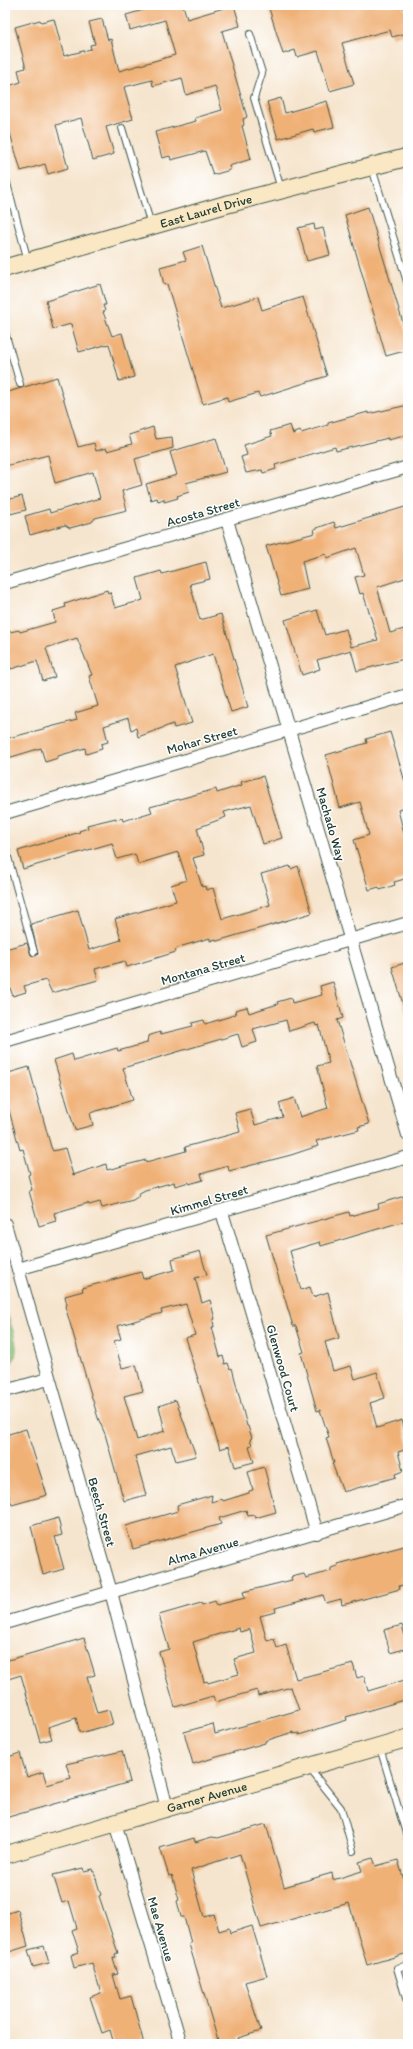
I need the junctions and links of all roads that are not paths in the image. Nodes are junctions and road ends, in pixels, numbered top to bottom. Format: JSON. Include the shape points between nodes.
{"nodes":[{"id":1,"x":250,"y":34,"type":"dead end"},
{"id":2,"x":122,"y":128,"type":"dead end"},
{"id":3,"x":408,"y":157,"type":"edge"},
{"id":4,"x":372,"y":166,"type":"junction"},
{"id":5,"x":5,"y":176,"type":"edge"},
{"id":6,"x":281,"y":190,"type":"junction"},
{"id":7,"x":152,"y":225,"type":"junction"},
{"id":8,"x":28,"y":261,"type":"junction"},
{"id":9,"x":5,"y":268,"type":"edge"},
{"id":10,"x":408,"y":285,"type":"edge"},
{"id":11,"x":5,"y":332,"type":"edge"},
{"id":12,"x":20,"y":384,"type":"dead end"},
{"id":13,"x":408,"y":467,"type":"edge"},
{"id":14,"x":227,"y":520,"type":"junction"},
{"id":15,"x":5,"y":583,"type":"edge"},
{"id":16,"x":408,"y":695,"type":"edge"},
{"id":17,"x":290,"y":729,"type":"junction"},
{"id":18,"x":5,"y":814,"type":"edge"},
{"id":19,"x":5,"y":846,"type":"edge"},
{"id":20,"x":408,"y":923,"type":"edge"},
{"id":21,"x":350,"y":940,"type":"junction"},
{"id":22,"x":34,"y":952,"type":"dead end"},
{"id":23,"x":5,"y":1041,"type":"edge"},
{"id":24,"x":408,"y":1135,"type":"edge"},
{"id":25,"x":408,"y":1157,"type":"edge"},
{"id":26,"x":222,"y":1212,"type":"junction"},
{"id":27,"x":5,"y":1224,"type":"edge"},
{"id":28,"x":18,"y":1269,"type":"junction"},
{"id":29,"x":48,"y":1378,"type":"junction"},
{"id":30,"x":5,"y":1391,"type":"edge"},
{"id":31,"x":408,"y":1505,"type":"edge"},
{"id":32,"x":317,"y":1533,"type":"junction"},
{"id":33,"x":111,"y":1592,"type":"junction"},
{"id":34,"x":5,"y":1623,"type":"edge"},
{"id":35,"x":408,"y":1738,"type":"edge"},
{"id":36,"x":379,"y":1746,"type":"junction"},
{"id":37,"x":308,"y":1767,"type":"junction"},
{"id":38,"x":167,"y":1808,"type":"junction"},
{"id":39,"x":115,"y":1823,"type":"junction"},
{"id":40,"x":408,"y":1840,"type":"edge"},
{"id":41,"x":353,"y":1851,"type":"dead end"},
{"id":42,"x":5,"y":1855,"type":"edge"},
{"id":43,"x":408,"y":1965,"type":"edge"},
{"id":44,"x":408,"y":2005,"type":"edge"},
{"id":45,"x":180,"y":2044,"type":"edge"}],
"edges":[{"from":1,"to":6,"type":"lane","via":[[262,72],[254,98]]},
{"from":2,"to":7,"type":"lane"},
{"from":3,"to":4,"type":"street","name":"East Laurel Drive"},
{"from":4,"to":6,"type":"street","name":"East Laurel Drive"},
{"from":4,"to":10,"type":"lane"},
{"from":5,"to":8,"type":"lane"},
{"from":6,"to":7,"type":"street","name":"East Laurel Drive"},
{"from":7,"to":8,"type":"street","name":"East Laurel Drive"},
{"from":8,"to":9,"type":"street","name":"East Laurel Drive"},
{"from":11,"to":12,"type":"lane"},
{"from":13,"to":14,"type":"street","name":"Acosta Street"},
{"from":14,"to":15,"type":"street","name":"Acosta Street"},
{"from":14,"to":17,"type":"street","name":"Machado Way"},
{"from":16,"to":17,"type":"street","name":"Mohar Street"},
{"from":17,"to":18,"type":"street","name":"Mohar Street"},
{"from":17,"to":21,"type":"street","name":"Machado Way"},
{"from":19,"to":22,"type":"lane"},
{"from":20,"to":21,"type":"street","name":"Montana Street"},
{"from":21,"to":23,"type":"street","name":"Montana Street"},
{"from":21,"to":24,"type":"street","name":"Machado Way"},
{"from":25,"to":26,"type":"street","name":"Kimmel Street"},
{"from":26,"to":28,"type":"street","name":"Kimmel Street"},
{"from":26,"to":32,"type":"street","name":"Glenwood Court"},
{"from":27,"to":28,"type":"street","name":"Beech Street"},
{"from":28,"to":29,"type":"street","name":"Beech Street"},
{"from":29,"to":30,"type":"street"},
{"from":29,"to":33,"type":"street","name":"Beech Street"},
{"from":31,"to":32,"type":"street","name":"Alma Avenue"},
{"from":32,"to":33,"type":"street","name":"Alma Avenue"},
{"from":33,"to":34,"type":"street","name":"Alma Avenue"},
{"from":33,"to":38,"type":"street","name":"Beech Street"},
{"from":35,"to":36,"type":"street","name":"Garner Avenue"},
{"from":36,"to":37,"type":"street","name":"Garner Avenue"},
{"from":36,"to":40,"type":"lane"},
{"from":37,"to":38,"type":"street","name":"Garner Avenue"},
{"from":37,"to":41,"type":"lane","via":[[341,1808]]},
{"from":38,"to":39,"type":"street","name":"Garner Avenue"},
{"from":39,"to":42,"type":"street","name":"Garner Avenue"},
{"from":39,"to":45,"type":"street","name":"Mae Avenue"},
{"from":43,"to":44,"type":"lane","via":[[397,1968]]}]}
